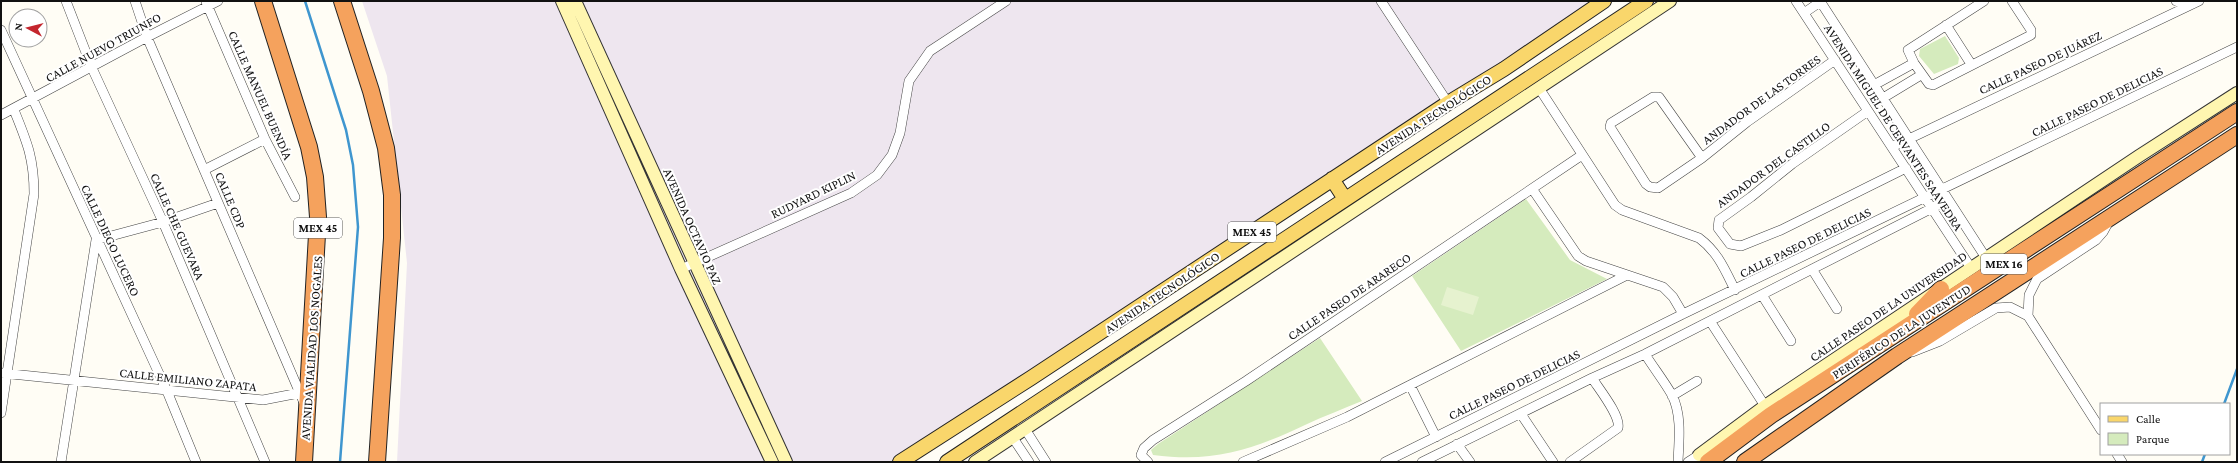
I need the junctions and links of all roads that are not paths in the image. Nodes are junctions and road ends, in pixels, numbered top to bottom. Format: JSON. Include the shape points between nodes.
{"nodes":[{"id":1,"x":66,"y":1,"type":"edge"},
{"id":2,"x":135,"y":1,"type":"edge"},
{"id":3,"x":218,"y":1,"type":"edge"},
{"id":4,"x":263,"y":1,"type":"edge"},
{"id":5,"x":342,"y":1,"type":"edge"},
{"id":6,"x":562,"y":1,"type":"edge"},
{"id":7,"x":575,"y":1,"type":"edge"},
{"id":8,"x":1006,"y":1,"type":"edge"},
{"id":9,"x":1381,"y":1,"type":"edge"},
{"id":10,"x":1604,"y":1,"type":"edge"},
{"id":11,"x":1646,"y":1,"type":"edge"},
{"id":12,"x":1670,"y":1,"type":"edge"},
{"id":13,"x":1796,"y":1,"type":"edge"},
{"id":14,"x":1984,"y":1,"type":"edge"},
{"id":15,"x":2012,"y":1,"type":"edge"},
{"id":16,"x":2176,"y":1,"type":"edge"},
{"id":17,"x":2199,"y":1,"type":"edge"},
{"id":18,"x":1820,"y":2,"type":"edge"},
{"id":19,"x":207,"y":4,"type":"edge"},
{"id":20,"x":2188,"y":6,"type":"junction"},
{"id":21,"x":1804,"y":13,"type":"junction"},
{"id":22,"x":1946,"y":25,"type":"junction"},
{"id":23,"x":1,"y":30,"type":"edge"},
{"id":24,"x":147,"y":37,"type":"junction"},
{"id":25,"x":2237,"y":47,"type":"edge"},
{"id":26,"x":1835,"y":60,"type":"junction"},
{"id":27,"x":1914,"y":63,"type":"junction"},
{"id":28,"x":1971,"y":64,"type":"junction"},
{"id":29,"x":92,"y":68,"type":"junction"},
{"id":30,"x":1921,"y":75,"type":"junction"},
{"id":31,"x":1874,"y":85,"type":"junction"},
{"id":32,"x":1539,"y":88,"type":"junction"},
{"id":33,"x":2237,"y":93,"type":"edge"},
{"id":34,"x":1883,"y":98,"type":"junction"},
{"id":35,"x":32,"y":100,"type":"junction"},
{"id":36,"x":1448,"y":103,"type":"junction"},
{"id":37,"x":14,"y":110,"type":"junction"},
{"id":38,"x":1868,"y":111,"type":"junction"},
{"id":39,"x":2237,"y":112,"type":"edge"},
{"id":40,"x":1,"y":116,"type":"edge"},
{"id":41,"x":2237,"y":135,"type":"edge"},
{"id":42,"x":265,"y":139,"type":"junction"},
{"id":43,"x":1909,"y":139,"type":"junction"},
{"id":44,"x":1892,"y":147,"type":"junction"},
{"id":45,"x":1582,"y":156,"type":"junction"},
{"id":46,"x":1702,"y":158,"type":"junction"},
{"id":47,"x":1906,"y":168,"type":"junction"},
{"id":48,"x":204,"y":170,"type":"junction"},
{"id":49,"x":1332,"y":179,"type":"junction"},
{"id":50,"x":1533,"y":190,"type":"junction"},
{"id":51,"x":1942,"y":190,"type":"junction"},
{"id":52,"x":295,"y":197,"type":"dead end"},
{"id":53,"x":1926,"y":198,"type":"junction"},
{"id":54,"x":1345,"y":200,"type":"junction"},
{"id":55,"x":1948,"y":200,"type":"junction"},
{"id":56,"x":218,"y":204,"type":"junction"},
{"id":57,"x":1932,"y":208,"type":"junction"},
{"id":58,"x":2110,"y":218,"type":"junction"},
{"id":59,"x":163,"y":222,"type":"junction"},
{"id":60,"x":96,"y":240,"type":"junction"},
{"id":61,"x":1986,"y":258,"type":"junction"},
{"id":62,"x":694,"y":263,"type":"junction"},
{"id":63,"x":1972,"y":268,"type":"junction"},
{"id":64,"x":681,"y":269,"type":"junction"},
{"id":65,"x":1812,"y":269,"type":"junction"},
{"id":66,"x":1627,"y":275,"type":"junction"},
{"id":67,"x":1941,"y":288,"type":"junction"},
{"id":68,"x":1735,"y":290,"type":"junction"},
{"id":69,"x":1762,"y":295,"type":"junction"},
{"id":70,"x":1837,"y":309,"type":"dead end"},
{"id":71,"x":1683,"y":314,"type":"junction"},
{"id":72,"x":2028,"y":316,"type":"junction"},
{"id":73,"x":1710,"y":321,"type":"junction"},
{"id":74,"x":1900,"y":332,"type":"junction"},
{"id":75,"x":1791,"y":341,"type":"dead end"},
{"id":76,"x":1644,"y":354,"type":"junction"},
{"id":77,"x":1897,"y":356,"type":"junction"},
{"id":78,"x":4,"y":373,"type":"edge"},
{"id":79,"x":1592,"y":378,"type":"junction"},
{"id":80,"x":74,"y":379,"type":"junction"},
{"id":81,"x":1697,"y":381,"type":"dead end"},
{"id":82,"x":1410,"y":385,"type":"junction"},
{"id":83,"x":167,"y":391,"type":"junction"},
{"id":84,"x":1672,"y":396,"type":"junction"},
{"id":85,"x":239,"y":397,"type":"junction"},
{"id":86,"x":303,"y":400,"type":"junction"},
{"id":87,"x":1765,"y":406,"type":"junction"},
{"id":88,"x":1,"y":413,"type":"edge"},
{"id":89,"x":1521,"y":414,"type":"junction"},
{"id":90,"x":2100,"y":428,"type":"edge"},
{"id":91,"x":1025,"y":429,"type":"junction"},
{"id":92,"x":1436,"y":437,"type":"junction"},
{"id":93,"x":1012,"y":438,"type":"junction"},
{"id":94,"x":1457,"y":444,"type":"junction"},
{"id":95,"x":1698,"y":460,"type":"edge"},
{"id":96,"x":61,"y":462,"type":"edge"},
{"id":97,"x":196,"y":462,"type":"edge"},
{"id":98,"x":265,"y":462,"type":"edge"},
{"id":99,"x":296,"y":462,"type":"edge"},
{"id":100,"x":304,"y":462,"type":"edge"},
{"id":101,"x":377,"y":462,"type":"edge"},
{"id":102,"x":772,"y":462,"type":"edge"},
{"id":103,"x":786,"y":462,"type":"edge"},
{"id":104,"x":900,"y":462,"type":"edge"},
{"id":105,"x":947,"y":462,"type":"edge"},
{"id":106,"x":975,"y":462,"type":"edge"},
{"id":107,"x":1029,"y":462,"type":"edge"},
{"id":108,"x":1046,"y":462,"type":"edge"},
{"id":109,"x":1148,"y":462,"type":"edge"},
{"id":110,"x":1243,"y":462,"type":"edge"},
{"id":111,"x":1385,"y":462,"type":"edge"},
{"id":112,"x":1422,"y":462,"type":"edge"},
{"id":113,"x":1470,"y":462,"type":"edge"},
{"id":114,"x":1553,"y":462,"type":"edge"},
{"id":115,"x":1570,"y":462,"type":"edge"},
{"id":116,"x":1678,"y":462,"type":"edge"},
{"id":117,"x":1745,"y":462,"type":"edge"}],
"edges":[{"from":1,"to":29,"type":"street","name":"CALLE CHE GUEVARA"},
{"from":2,"to":24,"type":"street","name":"CALLE CDP"},
{"from":3,"to":19,"type":"street","name":"CALLE NUEVO TRIUNFO"},
{"from":4,"to":86,"type":"highway","name":"AVENIDA VIALIDAD LOS NOGALES","number":"MEX 45","via":[[309,147],[315,177],[318,216]]},
{"from":5,"to":101,"type":"highway","via":[[386,148],[392,195],[392,238]]},
{"from":6,"to":64,"type":"street"},
{"from":7,"to":62,"type":"street","name":"AVENIDA OCTAVIO PAZ"},
{"from":8,"to":62,"type":"street","name":"RUDYARD KIPLIN","via":[[930,51],[923,59],[909,82],[900,133],[892,155],[877,176],[851,193]]},
{"from":9,"to":36,"type":"street"},
{"from":10,"to":36,"type":"main road","name":"AVENIDA TECNOLÓGICO","number":"MEX 45"},
{"from":11,"to":54,"type":"main road","name":"AVENIDA TECNOLÓGICO","number":"MEX 45"},
{"from":12,"to":32,"type":"street"},
{"from":13,"to":21,"type":"street","name":"AVENIDA MIGUEL DE CERVANTES SAAVEDRA"},
{"from":14,"to":22,"type":"street"},
{"from":15,"to":28,"type":"street","via":[[2031,30],[2031,35]]},
{"from":16,"to":20,"type":"street"},
{"from":17,"to":20,"type":"street","name":"CALLE PASEO DE JUÁREZ"},
{"from":18,"to":21,"type":"street"},
{"from":18,"to":31,"type":"street","name":"AVENIDA MIGUEL DE CERVANTES SAAVEDRA"},
{"from":19,"to":24,"type":"street","name":"CALLE NUEVO TRIUNFO"},
{"from":19,"to":42,"type":"street","name":"CALLE MANUEL BUENDÍA"},
{"from":20,"to":43,"type":"street","name":"CALLE PASEO DE JUÁREZ"},
{"from":21,"to":26,"type":"street","name":"AVENIDA MIGUEL DE CERVANTES SAAVEDRA"},
{"from":22,"to":27,"type":"street","via":[[1910,48],[1908,52]]},
{"from":22,"to":28,"type":"street"},
{"from":23,"to":35,"type":"street","name":"CALLE DIEGO LUCERO"},
{"from":24,"to":29,"type":"street","name":"CALLE NUEVO TRIUNFO"},
{"from":24,"to":48,"type":"street","name":"CALLE CDP"},
{"from":25,"to":51,"type":"street","name":"CALLE PASEO DE DELICIAS"},
{"from":26,"to":38,"type":"street","name":"AVENIDA MIGUEL DE CERVANTES SAAVEDRA"},
{"from":26,"to":46,"type":"street","name":"ANDADOR DE LAS TORRES","via":[[1747,122]]},
{"from":27,"to":30,"type":"street"},
{"from":27,"to":31,"type":"street"},
{"from":28,"to":30,"type":"street","via":[[1933,85],[1927,83]]},
{"from":29,"to":35,"type":"street","name":"CALLE NUEVO TRIUNFO"},
{"from":29,"to":59,"type":"street","name":"CALLE CHE GUEVARA"},
{"from":30,"to":34,"type":"street"},
{"from":31,"to":34,"type":"street","name":"AVENIDA MIGUEL DE CERVANTES SAAVEDRA"},
{"from":32,"to":45,"type":"street"},
{"from":32,"to":91,"type":"street"},
{"from":33,"to":61,"type":"street","name":"CALLE PASEO DE LA UNIVERSIDAD"},
{"from":34,"to":43,"type":"street","name":"AVENIDA MIGUEL DE CERVANTES SAAVEDRA"},
{"from":35,"to":37,"type":"street","name":"CALLE NUEVO TRIUNFO"},
{"from":35,"to":60,"type":"street","name":"CALLE DIEGO LUCERO"},
{"from":36,"to":49,"type":"main road","name":"AVENIDA TECNOLÓGICO","number":"MEX 45"},
{"from":37,"to":40,"type":"street","name":"CALLE NUEVO TRIUNFO"},
{"from":37,"to":78,"type":"street","via":[[30,148],[34,194]]},
{"from":38,"to":44,"type":"street","name":"AVENIDA MIGUEL DE CERVANTES SAAVEDRA"},
{"from":38,"to":47,"type":"street","name":"ANDADOR DEL CASTILLO","via":[[1792,164],[1719,220],[1718,228],[1732,245],[1741,246],[1781,230]]},
{"from":39,"to":74,"type":"highway","name":"PERIFÉRICO DE LA JUVENTUD","number":"MEX 16"},
{"from":41,"to":58,"type":"highway","name":"PERIFÉRICO DE LA JUVENTUD","number":"MEX 16"},
{"from":42,"to":48,"type":"street"},
{"from":42,"to":52,"type":"street","name":"CALLE MANUEL BUENDÍA"},
{"from":43,"to":44,"type":"street","name":"CALLE PASEO DE JUÁREZ"},
{"from":43,"to":51,"type":"street","name":"AVENIDA MIGUEL DE CERVANTES SAAVEDRA"},
{"from":44,"to":47,"type":"street","name":"AVENIDA MIGUEL DE CERVANTES SAAVEDRA"},
{"from":45,"to":50,"type":"street","name":"CALLE PASEO DE ARARECO"},
{"from":45,"to":68,"type":"street","via":[[1615,205],[1622,210],[1699,238],[1708,245],[1716,254]]},
{"from":46,"to":46,"type":"street","name":"ANDADOR DE LAS TORRES","via":[[1662,186],[1650,187],[1610,127],[1611,123],[1653,97],[1659,97]]},
{"from":47,"to":53,"type":"street","name":"AVENIDA MIGUEL DE CERVANTES SAAVEDRA"},
{"from":48,"to":56,"type":"street","name":"CALLE CDP"},
{"from":49,"to":54,"type":"main road"},
{"from":49,"to":104,"type":"main road","name":"AVENIDA TECNOLÓGICO","number":"MEX 45","via":[[1038,374]]},
{"from":50,"to":66,"type":"street","via":[[1578,256]]},
{"from":50,"to":109,"type":"street","name":"CALLE PASEO DE ARARECO","via":[[1152,440],[1141,455]]},
{"from":51,"to":53,"type":"street","name":"CALLE PASEO DE DELICIAS"},
{"from":51,"to":55,"type":"street","name":"AVENIDA MIGUEL DE CERVANTES SAAVEDRA"},
{"from":53,"to":57,"type":"street","name":"AVENIDA MIGUEL DE CERVANTES SAAVEDRA"},
{"from":53,"to":68,"type":"street","name":"CALLE PASEO DE DELICIAS"},
{"from":54,"to":105,"type":"main road","name":"AVENIDA TECNOLÓGICO","number":"MEX 45"},
{"from":55,"to":57,"type":"street","name":"CALLE PASEO DE DELICIAS"},
{"from":55,"to":61,"type":"street","name":"AVENIDA MIGUEL DE CERVANTES SAAVEDRA"},
{"from":56,"to":59,"type":"street"},
{"from":56,"to":86,"type":"street","name":"CALLE CDP"},
{"from":57,"to":63,"type":"street","name":"AVENIDA MIGUEL DE CERVANTES SAAVEDRA"},
{"from":57,"to":65,"type":"street","name":"CALLE PASEO DE DELICIAS"},
{"from":58,"to":72,"type":"street","via":[[2100,237],[2037,279],[2029,295]]},
{"from":58,"to":77,"type":"highway","name":"PERIFÉRICO DE LA JUVENTUD","number":"MEX 16"},
{"from":59,"to":60,"type":"street"},
{"from":59,"to":85,"type":"street","name":"CALLE CHE GUEVARA"},
{"from":60,"to":80,"type":"street"},
{"from":60,"to":83,"type":"street","name":"CALLE DIEGO LUCERO"},
{"from":61,"to":63,"type":"street","name":"CALLE PASEO DE LA UNIVERSIDAD"},
{"from":62,"to":64,"type":"street","name":"RUDYARD KIPLIN"},
{"from":62,"to":103,"type":"street","name":"AVENIDA OCTAVIO PAZ"},
{"from":63,"to":67,"type":"street","name":"CALLE PASEO DE LA UNIVERSIDAD"},
{"from":64,"to":102,"type":"street"},
{"from":65,"to":69,"type":"street","name":"CALLE PASEO DE DELICIAS"},
{"from":65,"to":70,"type":"street"},
{"from":66,"to":71,"type":"street","via":[[1663,287],[1673,297]]},
{"from":66,"to":82,"type":"street"},
{"from":67,"to":74,"type":"highway"},
{"from":67,"to":87,"type":"street","name":"CALLE PASEO DE LA UNIVERSIDAD"},
{"from":68,"to":71,"type":"street","name":"CALLE PASEO DE DELICIAS"},
{"from":69,"to":73,"type":"street","name":"CALLE PASEO DE DELICIAS"},
{"from":69,"to":75,"type":"street"},
{"from":71,"to":92,"type":"street","name":"CALLE PASEO DE DELICIAS"},
{"from":72,"to":77,"type":"street","via":[[2010,307],[1996,308],[1933,345]]},
{"from":72,"to":90,"type":"street"},
{"from":73,"to":76,"type":"street","name":"CALLE PASEO DE DELICIAS"},
{"from":73,"to":87,"type":"street"},
{"from":74,"to":95,"type":"highway","name":"PERIFÉRICO DE LA JUVENTUD","number":"MEX 16","via":[[1745,433]]},
{"from":76,"to":79,"type":"street","name":"CALLE PASEO DE DELICIAS"},
{"from":76,"to":84,"type":"street"},
{"from":77,"to":117,"type":"highway","name":"PERIFÉRICO DE LA JUVENTUD","number":"MEX 16"},
{"from":78,"to":80,"type":"street","name":"CALLE EMILIANO ZAPATA"},
{"from":78,"to":88,"type":"street"},
{"from":79,"to":89,"type":"street","name":"CALLE PASEO DE DELICIAS"},
{"from":79,"to":115,"type":"street","via":[[1615,415],[1618,428]]},
{"from":80,"to":83,"type":"street","name":"CALLE EMILIANO ZAPATA"},
{"from":80,"to":96,"type":"street"},
{"from":81,"to":84,"type":"street"},
{"from":82,"to":92,"type":"street"},
{"from":82,"to":110,"type":"street","via":[[1348,417]]},
{"from":83,"to":85,"type":"street","name":"CALLE EMILIANO ZAPATA"},
{"from":83,"to":97,"type":"street","name":"CALLE DIEGO LUCERO"},
{"from":84,"to":116,"type":"street","via":[[1678,421]]},
{"from":85,"to":86,"type":"street","name":"CALLE EMILIANO ZAPATA"},
{"from":85,"to":98,"type":"street","name":"CALLE CHE GUEVARA"},
{"from":86,"to":100,"type":"highway","name":"AVENIDA VIALIDAD LOS NOGALES","number":"MEX 45"},
{"from":87,"to":95,"type":"street","name":"CALLE PASEO DE LA UNIVERSIDAD"},
{"from":89,"to":94,"type":"street","name":"CALLE PASEO DE DELICIAS"},
{"from":89,"to":114,"type":"street"},
{"from":91,"to":93,"type":"street"},
{"from":91,"to":108,"type":"street"},
{"from":92,"to":111,"type":"street","name":"CALLE PASEO DE DELICIAS"},
{"from":93,"to":106,"type":"street"},
{"from":93,"to":107,"type":"street"},
{"from":94,"to":112,"type":"street","name":"CALLE PASEO DE DELICIAS"},
{"from":94,"to":113,"type":"street"},
{"from":99,"to":100,"type":"street"}]}
